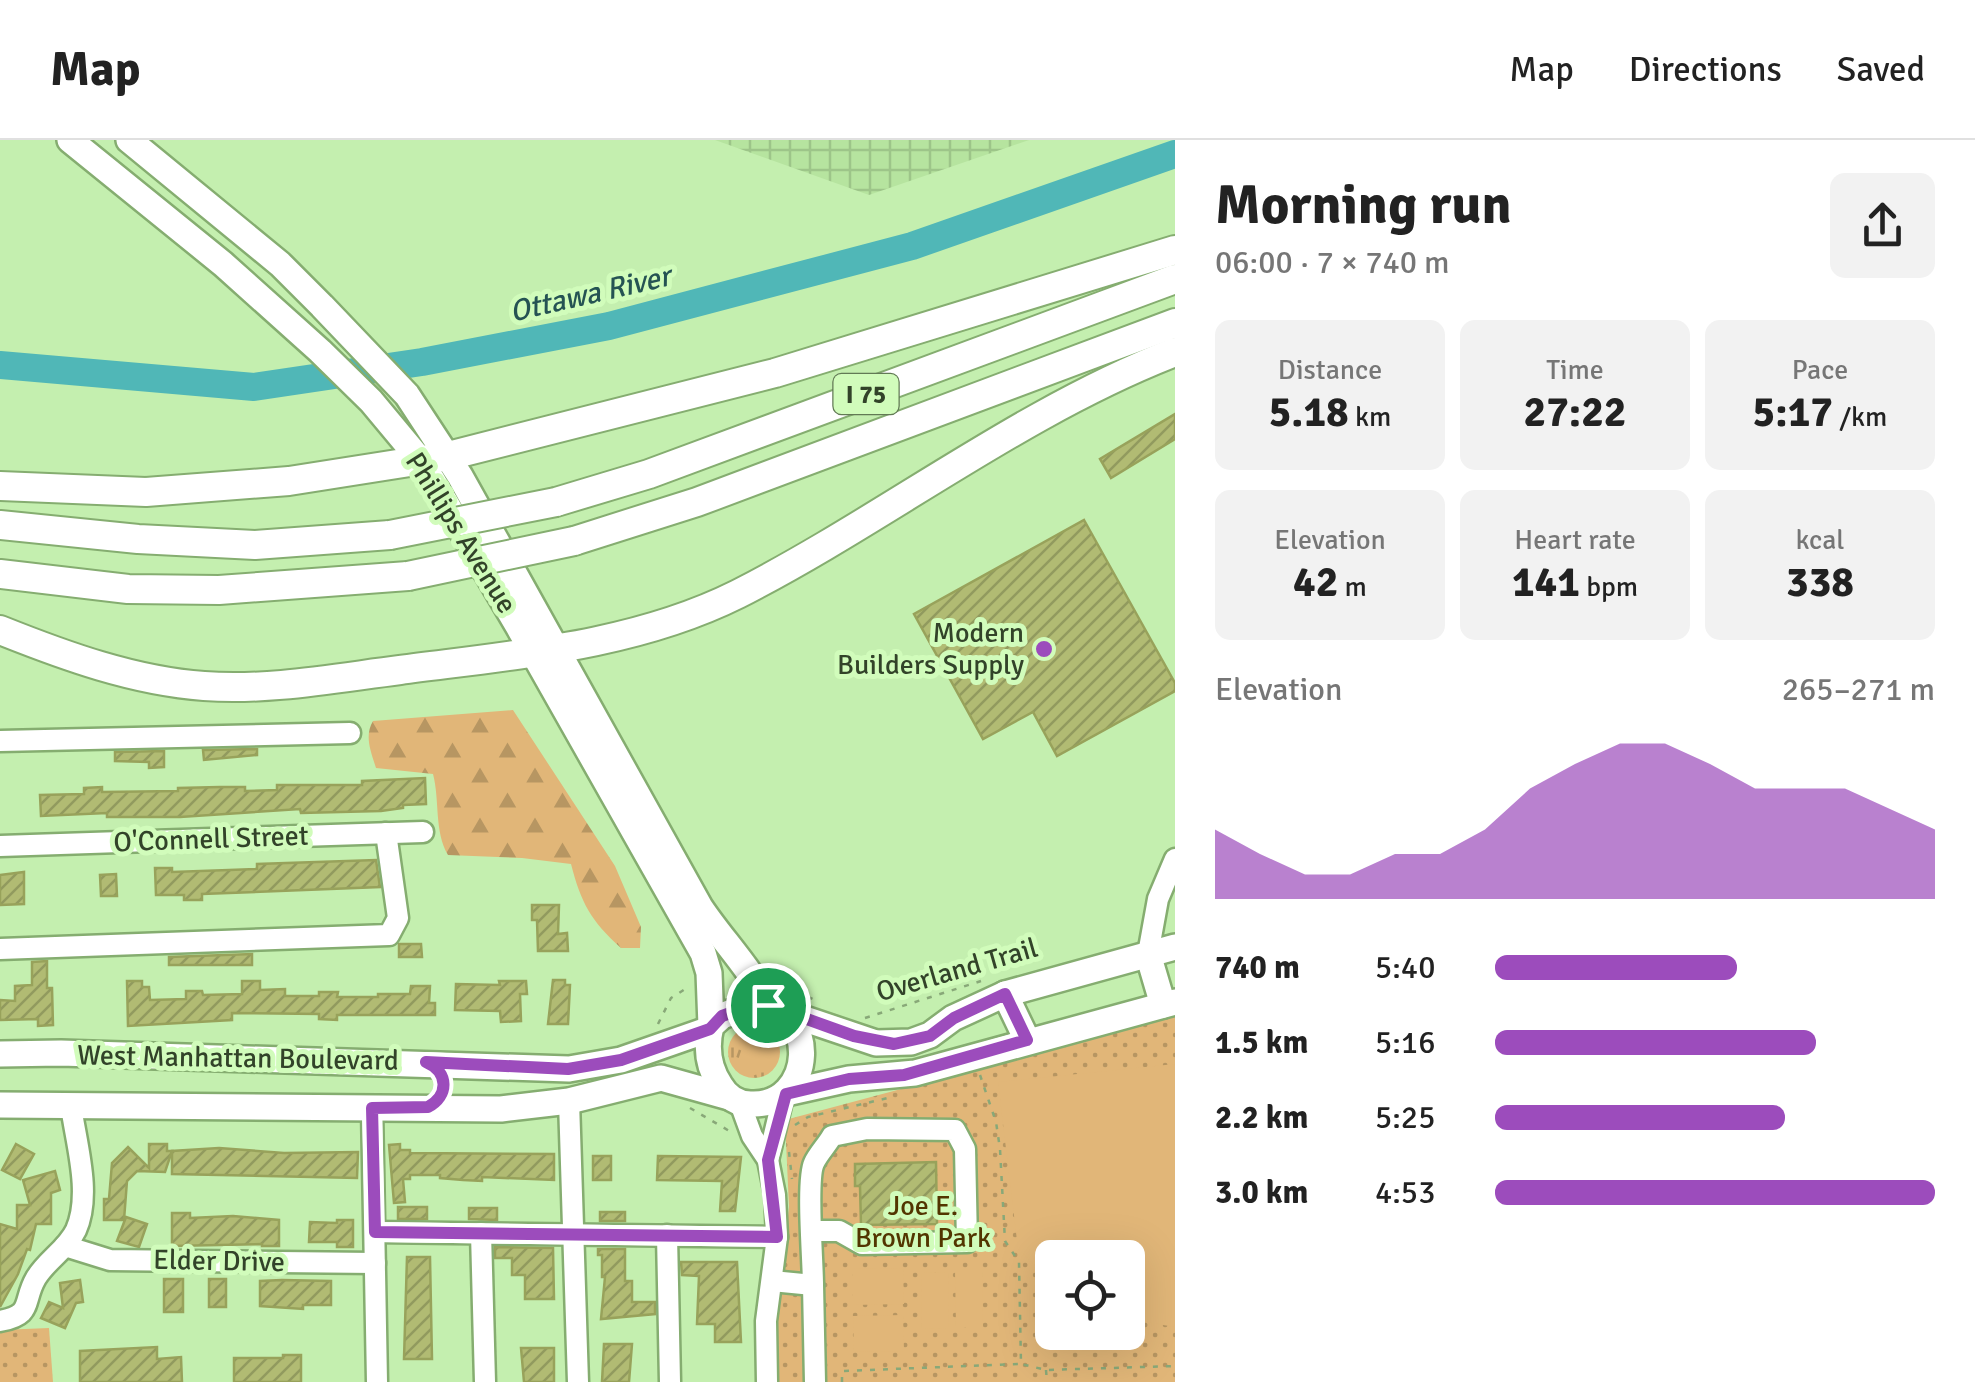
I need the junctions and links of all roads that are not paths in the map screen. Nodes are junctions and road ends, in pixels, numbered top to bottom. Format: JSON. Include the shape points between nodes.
{"nodes":[{"id":1,"x":70,"y":140,"type":"edge"},
{"id":2,"x":129,"y":140,"type":"edge"},
{"id":3,"x":1175,"y":250,"type":"edge"},
{"id":4,"x":1175,"y":279,"type":"edge"},
{"id":5,"x":1175,"y":323,"type":"edge"},
{"id":6,"x":1175,"y":352,"type":"edge"},
{"id":7,"x":443,"y":464,"type":"junction"},
{"id":8,"x":0,"y":486,"type":"edge"},
{"id":9,"x":0,"y":525,"type":"edge"},
{"id":10,"x":0,"y":574,"type":"edge"},
{"id":11,"x":0,"y":630,"type":"edge"},
{"id":12,"x":543,"y":651,"type":"junction"},
{"id":13,"x":350,"y":733,"type":"dead end"},
{"id":14,"x":0,"y":741,"type":"edge"},
{"id":15,"x":423,"y":832,"type":"dead end"},
{"id":16,"x":386,"y":833,"type":"junction"},
{"id":17,"x":0,"y":846,"type":"edge"},
{"id":18,"x":1175,"y":859,"type":"edge"},
{"id":19,"x":1175,"y":947,"type":"edge"},
{"id":20,"x":0,"y":949,"type":"edge"},
{"id":21,"x":1148,"y":954,"type":"junction"},
{"id":22,"x":1005,"y":994,"type":"junction"},
{"id":23,"x":1169,"y":1004,"type":"edge"},
{"id":24,"x":776,"y":1009,"type":"junction"},
{"id":25,"x":711,"y":1027,"type":"junction"},
{"id":26,"x":1027,"y":1040,"type":"junction"},
{"id":27,"x":0,"y":1054,"type":"edge"},
{"id":28,"x":426,"y":1062,"type":"junction"},
{"id":29,"x":785,"y":1095,"type":"junction"},
{"id":30,"x":735,"y":1100,"type":"junction"},
{"id":31,"x":569,"y":1101,"type":"junction"},
{"id":32,"x":0,"y":1104,"type":"edge"},
{"id":33,"x":71,"y":1106,"type":"junction"},
{"id":34,"x":428,"y":1107,"type":"junction"},
{"id":35,"x":372,"y":1108,"type":"junction"},
{"id":36,"x":768,"y":1160,"type":"junction"},
{"id":37,"x":812,"y":1231,"type":"junction"},
{"id":38,"x":375,"y":1232,"type":"junction"},
{"id":39,"x":481,"y":1232,"type":"junction"},
{"id":40,"x":574,"y":1234,"type":"junction"},
{"id":41,"x":667,"y":1235,"type":"junction"},
{"id":42,"x":777,"y":1237,"type":"junction"},
{"id":43,"x":65,"y":1246,"type":"junction"},
{"id":44,"x":375,"y":1263,"type":"junction"},
{"id":45,"x":772,"y":1281,"type":"junction"},
{"id":46,"x":813,"y":1284,"type":"junction"},
{"id":47,"x":0,"y":1322,"type":"edge"},
{"id":48,"x":376,"y":1382,"type":"edge"},
{"id":49,"x":484,"y":1382,"type":"edge"},
{"id":50,"x":578,"y":1382,"type":"edge"},
{"id":51,"x":670,"y":1382,"type":"edge"},
{"id":52,"x":767,"y":1382,"type":"edge"},
{"id":53,"x":815,"y":1382,"type":"edge"}],
"edges":[{"from":1,"to":7,"type":"main road","name":"Phillips Avenue","via":[[223,264]]},
{"from":2,"to":7,"type":"main road","name":"Phillips Avenue","via":[[280,264],[343,328],[423,416]]},
{"from":3,"to":7,"type":"highway","via":[[775,373]]},
{"from":4,"to":9,"type":"highway","number":"I 75","bridge":true,"via":[[649,474],[556,502],[390,535],[255,544]]},
{"from":5,"to":10,"type":"highway","number":"I 75","bridge":true,"via":[[574,542],[408,576],[219,590],[128,589]]},
{"from":6,"to":12,"type":"highway","via":[[1052,412],[736,595],[659,625]]},
{"from":7,"to":8,"type":"highway","via":[[146,492]]},
{"from":7,"to":12,"type":"main road","name":"Phillips Avenue"},
{"from":7,"to":12,"type":"main road"},
{"from":11,"to":12,"type":"highway","via":[[140,676],[205,686],[277,685]]},
{"from":12,"to":24,"type":"main road","via":[[700,907]]},
{"from":12,"to":25,"type":"main road","name":"Phillips Avenue","via":[[703,953]]},
{"from":13,"to":14,"type":"street"},
{"from":15,"to":16,"type":"street","name":"O'Connell Street"},
{"from":16,"to":17,"type":"street","name":"O'Connell Street"},
{"from":16,"to":20,"type":"street","via":[[398,918],[389,935]]},
{"from":18,"to":21,"type":"street","via":[[1158,899]]},
{"from":19,"to":21,"type":"main road"},
{"from":21,"to":22,"type":"main road"},
{"from":21,"to":23,"type":"main road"},
{"from":22,"to":24,"type":"main road","via":[[930,1036],[894,1044]]},
{"from":22,"to":26,"type":"main road"},
{"from":23,"to":26,"type":"main road"},
{"from":24,"to":25,"type":"main road","via":[[734,1010]]},
{"from":24,"to":29,"type":"main road","via":[[802,1040]]},
{"from":25,"to":28,"type":"main road","name":"West Manhattan Boulevard","via":[[621,1060],[568,1069]]},
{"from":25,"to":30,"type":"main road","via":[[712,1071]]},
{"from":26,"to":29,"type":"main road","via":[[904,1075],[849,1079]]},
{"from":27,"to":28,"type":"main road","name":"West Manhattan Boulevard"},
{"from":28,"to":34,"type":"main road","via":[[444,1084]]},
{"from":29,"to":30,"type":"main road","via":[[763,1104]]},
{"from":29,"to":36,"type":"street"},
{"from":30,"to":31,"type":"main road","name":"West Manhattan Boulevard","via":[[661,1078]]},
{"from":30,"to":36,"type":"street"},
{"from":31,"to":34,"type":"main road","name":"West Manhattan Boulevard","via":[[501,1109]]},
{"from":31,"to":40,"type":"street"},
{"from":32,"to":33,"type":"main road","name":"West Manhattan Boulevard"},
{"from":33,"to":35,"type":"main road","name":"West Manhattan Boulevard"},
{"from":33,"to":43,"type":"street","via":[[82,1200],[76,1231]]},
{"from":34,"to":35,"type":"main road","name":"West Manhattan Boulevard"},
{"from":35,"to":38,"type":"street"},
{"from":36,"to":42,"type":"street"},
{"from":37,"to":37,"type":"street","via":[[812,1166],[832,1136],[867,1129],[955,1130],[964,1149],[968,1242],[862,1244],[839,1231]]},
{"from":37,"to":46,"type":"street"},
{"from":38,"to":39,"type":"street"},
{"from":38,"to":44,"type":"street"},
{"from":39,"to":40,"type":"street"},
{"from":39,"to":49,"type":"street"},
{"from":40,"to":41,"type":"street"},
{"from":40,"to":50,"type":"street"},
{"from":41,"to":42,"type":"street"},
{"from":41,"to":51,"type":"street"},
{"from":42,"to":45,"type":"street"},
{"from":43,"to":44,"type":"street","name":"Elder Drive","via":[[110,1260]]},
{"from":43,"to":47,"type":"street","via":[[38,1275],[24,1311]]},
{"from":44,"to":48,"type":"street"},
{"from":45,"to":46,"type":"street"},
{"from":45,"to":52,"type":"street"},
{"from":46,"to":53,"type":"street"}]}
